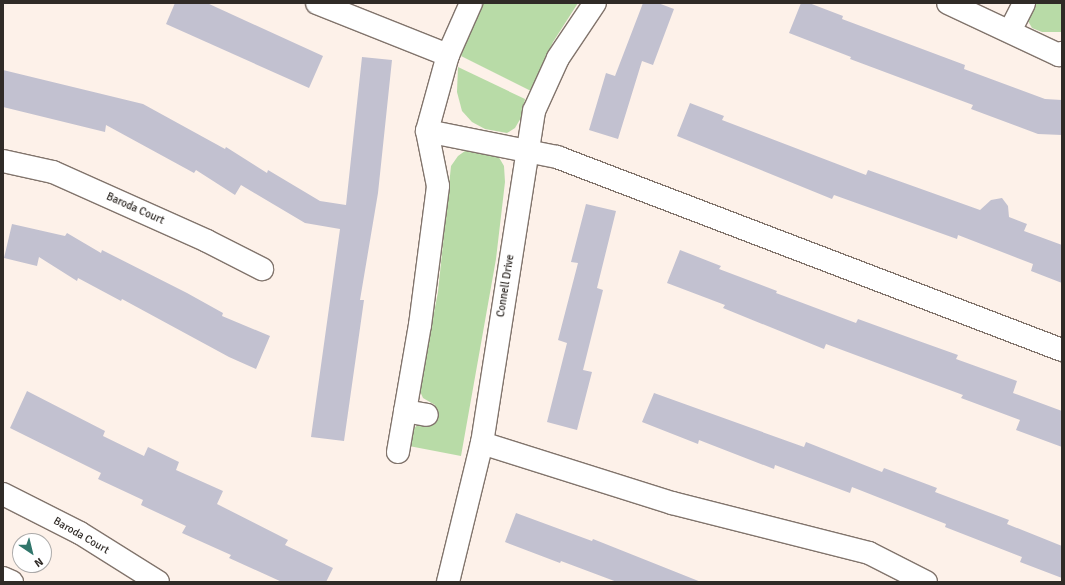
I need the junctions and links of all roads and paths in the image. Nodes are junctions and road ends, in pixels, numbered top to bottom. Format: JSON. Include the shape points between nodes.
{"nodes":[{"id":1,"x":317,"y":3,"type":"edge"},
{"id":2,"x":471,"y":3,"type":"edge"},
{"id":3,"x":595,"y":3,"type":"edge"},
{"id":4,"x":948,"y":3,"type":"edge"},
{"id":5,"x":1024,"y":3,"type":"edge"},
{"id":6,"x":1010,"y":30,"type":"junction"},
{"id":7,"x":1062,"y":53,"type":"edge"},
{"id":8,"x":448,"y":55,"type":"junction"},
{"id":9,"x":427,"y":131,"type":"junction"},
{"id":10,"x":528,"y":150,"type":"junction"},
{"id":11,"x":3,"y":161,"type":"edge"},
{"id":12,"x":262,"y":269,"type":"dead end"},
{"id":13,"x":1062,"y":350,"type":"edge"},
{"id":14,"x":405,"y":411,"type":"junction"},
{"id":15,"x":427,"y":415,"type":"dead end"},
{"id":16,"x":482,"y":443,"type":"junction"},
{"id":17,"x":398,"y":452,"type":"dead end"},
{"id":18,"x":3,"y":494,"type":"edge"},
{"id":19,"x":3,"y":578,"type":"edge"},
{"id":20,"x":12,"y":582,"type":"edge"},
{"id":21,"x":158,"y":582,"type":"edge"},
{"id":22,"x":448,"y":582,"type":"edge"},
{"id":23,"x":926,"y":582,"type":"edge"}],
"edges":[{"from":1,"to":8,"type":"street"},
{"from":2,"to":8,"type":"street"},
{"from":3,"to":10,"type":"street","name":"Connell Drive","via":[[558,58],[538,99]]},
{"from":4,"to":6,"type":"street"},
{"from":5,"to":6,"type":"street"},
{"from":6,"to":7,"type":"street","via":[[1059,55]]},
{"from":8,"to":9,"type":"street"},
{"from":9,"to":10,"type":"street"},
{"from":9,"to":14,"type":"street","via":[[438,186],[420,325]]},
{"from":10,"to":13,"type":"street","via":[[557,157]]},
{"from":10,"to":16,"type":"street","name":"Connell Drive"},
{"from":11,"to":12,"type":"street","name":"Baroda Court","via":[[53,172],[207,241]]},
{"from":14,"to":15,"type":"street"},
{"from":14,"to":17,"type":"street"},
{"from":16,"to":22,"type":"street","name":"Connell Drive"},
{"from":16,"to":23,"type":"street","via":[[672,503],[869,553]]},
{"from":18,"to":21,"type":"street","name":"Baroda Court","via":[[80,533]]},
{"from":19,"to":20,"type":"street"}]}
